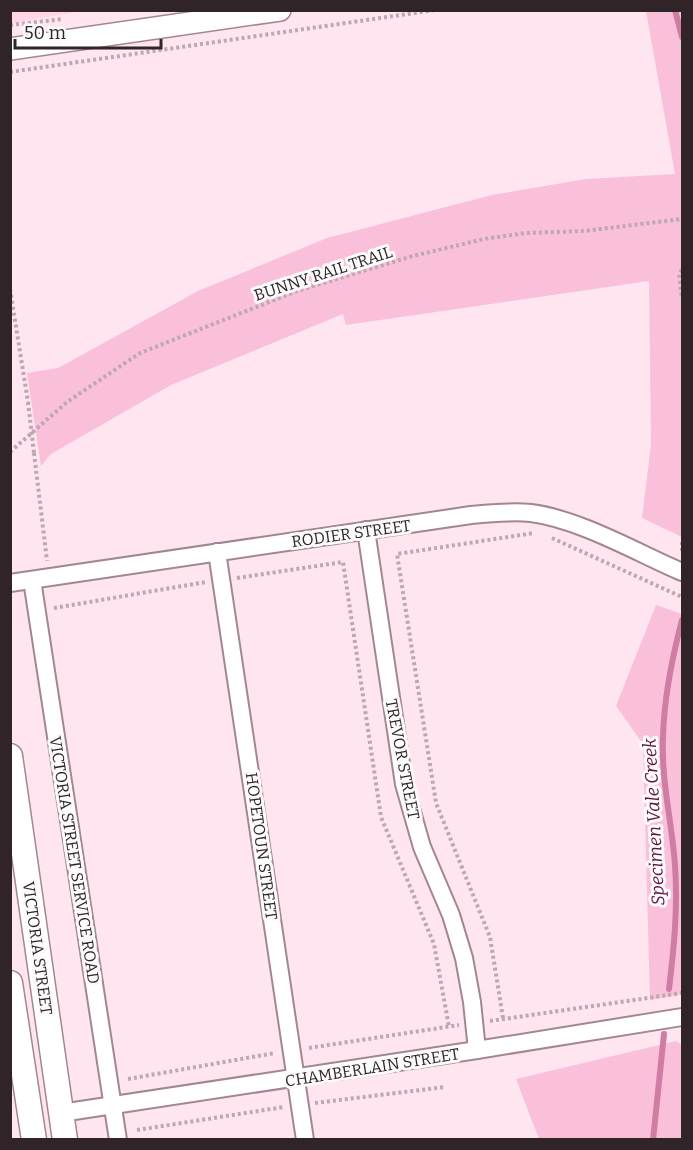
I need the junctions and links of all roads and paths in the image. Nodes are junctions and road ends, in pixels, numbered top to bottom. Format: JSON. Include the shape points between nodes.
{"nodes":[{"id":1,"x":280,"y":10,"type":"edge"},
{"id":2,"x":435,"y":10,"type":"edge"},
{"id":3,"x":68,"y":18,"type":"dead end"},
{"id":4,"x":10,"y":25,"type":"edge"},
{"id":5,"x":10,"y":39,"type":"edge"},
{"id":6,"x":76,"y":40,"type":"junction"},
{"id":7,"x":10,"y":49,"type":"edge"},
{"id":8,"x":10,"y":72,"type":"edge"},
{"id":9,"x":682,"y":219,"type":"edge"},
{"id":10,"x":682,"y":270,"type":"edge"},
{"id":11,"x":10,"y":289,"type":"edge"},
{"id":12,"x":682,"y":299,"type":"edge"},
{"id":13,"x":10,"y":452,"type":"edge"},
{"id":14,"x":366,"y":530,"type":"junction"},
{"id":15,"x":540,"y":532,"type":"dead end"},
{"id":16,"x":550,"y":537,"type":"dead end"},
{"id":17,"x":682,"y":542,"type":"edge"},
{"id":18,"x":682,"y":551,"type":"edge"},
{"id":19,"x":217,"y":552,"type":"junction"},
{"id":20,"x":343,"y":562,"type":"dead end"},
{"id":21,"x":682,"y":572,"type":"edge"},
{"id":22,"x":49,"y":577,"type":"junction"},
{"id":23,"x":32,"y":580,"type":"junction"},
{"id":24,"x":222,"y":580,"type":"junction"},
{"id":25,"x":10,"y":583,"type":"edge"},
{"id":26,"x":682,"y":597,"type":"edge"},
{"id":27,"x":10,"y":756,"type":"edge"},
{"id":28,"x":10,"y":983,"type":"edge"},
{"id":29,"x":682,"y":993,"type":"edge"},
{"id":30,"x":682,"y":1017,"type":"edge"},
{"id":31,"x":503,"y":1018,"type":"junction"},
{"id":32,"x":474,"y":1023,"type":"junction"},
{"id":33,"x":477,"y":1050,"type":"junction"},
{"id":34,"x":292,"y":1051,"type":"junction"},
{"id":35,"x":297,"y":1078,"type":"junction"},
{"id":36,"x":128,"y":1079,"type":"dead end"},
{"id":37,"x":445,"y":1087,"type":"dead end"},
{"id":38,"x":300,"y":1105,"type":"junction"},
{"id":39,"x":113,"y":1106,"type":"junction"},
{"id":40,"x":61,"y":1113,"type":"junction"},
{"id":41,"x":137,"y":1130,"type":"dead end"},
{"id":42,"x":34,"y":1140,"type":"edge"},
{"id":43,"x":65,"y":1140,"type":"edge"},
{"id":44,"x":118,"y":1140,"type":"edge"},
{"id":45,"x":305,"y":1140,"type":"edge"}],
"edges":[{"from":1,"to":6,"type":"street"},
{"from":2,"to":8,"type":"path"},
{"from":3,"to":4,"type":"path"},
{"from":5,"to":6,"type":"street"},
{"from":6,"to":7,"type":"street"},
{"from":9,"to":13,"type":"path","name":"BUNNY RAIL TRAIL","via":[[484,239],[297,291],[140,353],[74,397]]},
{"from":10,"to":12,"type":"path"},
{"from":11,"to":22,"type":"path","bridge":true},
{"from":14,"to":19,"type":"street","name":"RODIER STREET"},
{"from":14,"to":21,"type":"street","name":"RODIER STREET","via":[[488,513],[533,513],[581,527]]},
{"from":14,"to":32,"type":"street","name":"TREVOR STREET","via":[[404,784],[422,848],[461,946]]},
{"from":15,"to":31,"type":"path","via":[[397,554],[436,803],[490,937]]},
{"from":16,"to":26,"type":"path"},
{"from":17,"to":18,"type":"path"},
{"from":19,"to":22,"type":"street","name":"RODIER STREET"},
{"from":19,"to":24,"type":"street","name":"HOPETOUN STREET"},
{"from":20,"to":24,"type":"path"},
{"from":22,"to":23,"type":"street","name":"RODIER STREET"},
{"from":22,"to":24,"type":"path","via":[[53,608]]},
{"from":23,"to":25,"type":"street","name":"RODIER STREET"},
{"from":23,"to":39,"type":"street","name":"VICTORIA STREET SERVICE ROAD"},
{"from":24,"to":34,"type":"street","name":"HOPETOUN STREET"},
{"from":27,"to":40,"type":"main road","name":"VICTORIA STREET"},
{"from":28,"to":42,"type":"main road","name":"VICTORIA STREET"},
{"from":29,"to":31,"type":"path"},
{"from":30,"to":33,"type":"street","name":"CHAMBERLAIN STREET"},
{"from":31,"to":32,"type":"path"},
{"from":32,"to":33,"type":"street","name":"TREVOR STREET"},
{"from":32,"to":34,"type":"path"},
{"from":33,"to":35,"type":"street","name":"CHAMBERLAIN STREET"},
{"from":34,"to":35,"type":"street","name":"HOPETOUN STREET"},
{"from":34,"to":36,"type":"path"},
{"from":35,"to":38,"type":"street","name":"HOPETOUN STREET"},
{"from":35,"to":39,"type":"street","name":"CHAMBERLAIN STREET"},
{"from":37,"to":38,"type":"path"},
{"from":38,"to":41,"type":"path"},
{"from":38,"to":45,"type":"street","name":"HOPETOUN STREET"},
{"from":39,"to":40,"type":"street","name":"CHAMBERLAIN STREET"},
{"from":39,"to":44,"type":"street","name":"VICTORIA STREET SERVICE ROAD"},
{"from":40,"to":43,"type":"main road","name":"VICTORIA STREET"}]}
